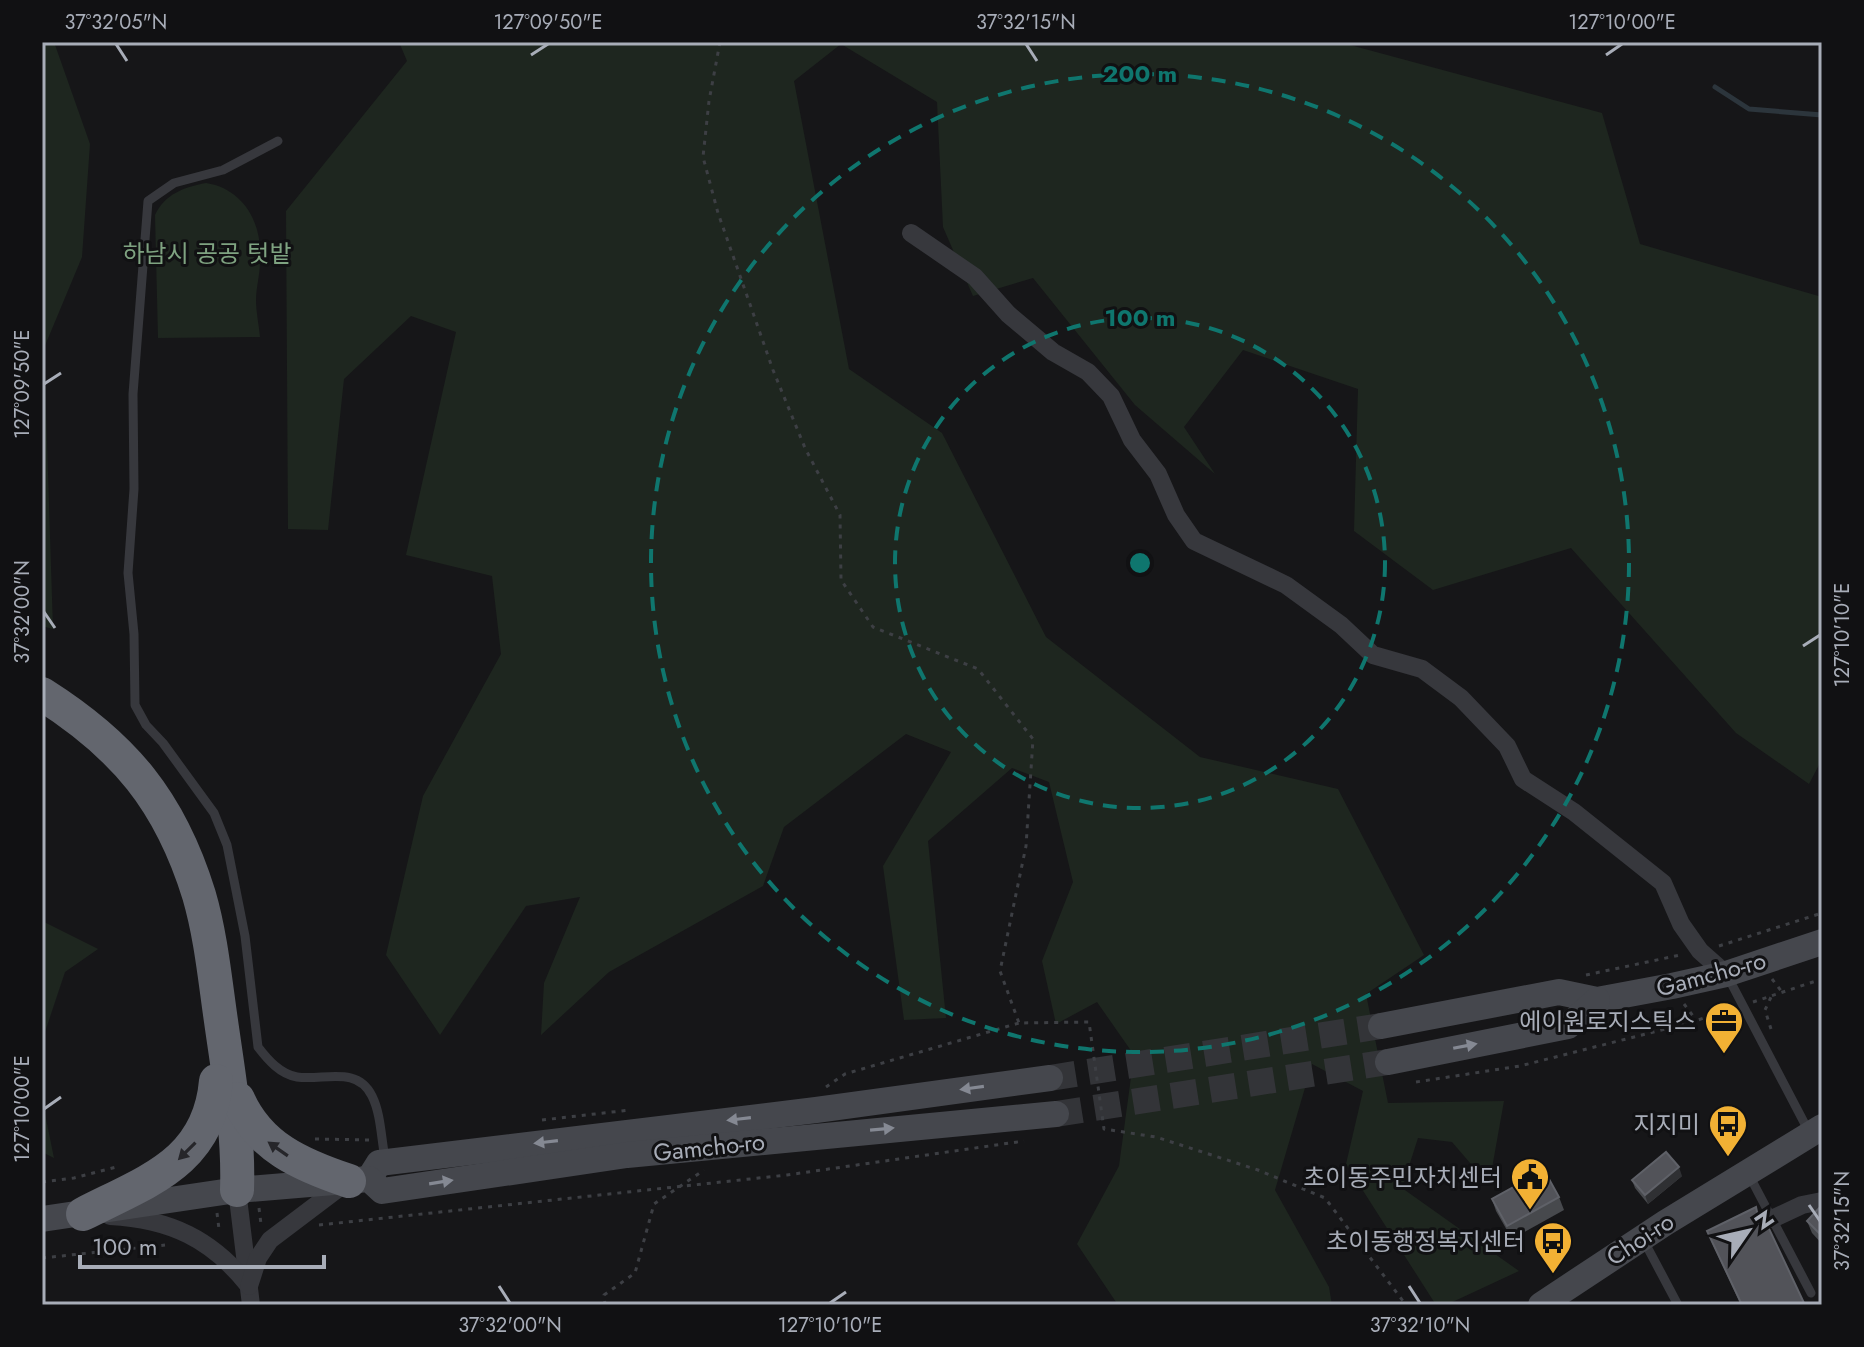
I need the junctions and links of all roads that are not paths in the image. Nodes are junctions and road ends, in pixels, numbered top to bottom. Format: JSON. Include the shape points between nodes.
{"nodes":[{"id":1,"x":278,"y":141,"type":"dead end"},
{"id":2,"x":911,"y":233,"type":"dead end"},
{"id":3,"x":42,"y":694,"type":"edge"},
{"id":4,"x":42,"y":713,"type":"edge"},
{"id":5,"x":1822,"y":942,"type":"edge"},
{"id":6,"x":1726,"y":974,"type":"junction"},
{"id":7,"x":1597,"y":1000,"type":"junction"},
{"id":8,"x":1381,"y":1026,"type":"tunnel mouth"},
{"id":9,"x":1388,"y":1062,"type":"tunnel mouth"},
{"id":10,"x":1050,"y":1078,"type":"tunnel mouth"},
{"id":11,"x":223,"y":1081,"type":"junction"},
{"id":12,"x":1056,"y":1114,"type":"tunnel mouth"},
{"id":13,"x":1816,"y":1130,"type":"edge"},
{"id":14,"x":623,"y":1133,"type":"junction"},
{"id":15,"x":371,"y":1166,"type":"junction"},
{"id":16,"x":1748,"y":1172,"type":"junction"},
{"id":17,"x":237,"y":1190,"type":"junction"},
{"id":18,"x":1822,"y":1201,"type":"edge"},
{"id":19,"x":83,"y":1214,"type":"junction"},
{"id":20,"x":42,"y":1219,"type":"edge"},
{"id":21,"x":1772,"y":1219,"type":"junction"},
{"id":22,"x":1643,"y":1237,"type":"junction"},
{"id":23,"x":249,"y":1286,"type":"junction"},
{"id":24,"x":1811,"y":1293,"type":"dead end"},
{"id":25,"x":251,"y":1305,"type":"edge"},
{"id":26,"x":1541,"y":1305,"type":"edge"},
{"id":27,"x":1678,"y":1305,"type":"edge"}],
"edges":[{"from":1,"to":15,"type":"lane","via":[[223,170],[174,183],[148,201],[133,394],[128,573],[135,705],[214,813],[227,845],[258,1047],[281,1071],[295,1077],[347,1076],[361,1082],[377,1108]]},
{"from":2,"to":6,"type":"street","via":[[975,277],[1019,324],[1088,372],[1111,396],[1194,541],[1286,585],[1373,655],[1422,669],[1461,698],[1507,746],[1523,779],[1663,883],[1681,924]]},
{"from":3,"to":11,"type":"highway","via":[[82,719],[124,757],[172,829],[199,897]]},
{"from":4,"to":11,"type":"highway","via":[[109,762],[153,816],[168,844],[195,930]]},
{"from":5,"to":6,"type":"main road","name":"Gamcho-ro"},
{"from":6,"to":7,"type":"main road","name":"Gamcho-ro"},
{"from":6,"to":13,"type":"lane"},
{"from":7,"to":8,"type":"main road","name":"Gamcho-ro","via":[[1559,992]]},
{"from":9,"to":7,"type":"main road","name":"Gamcho-ro","one_way":true,"via":[[1568,1026]]},
{"from":10,"to":14,"type":"main road","name":"Gamcho-ro","one_way":true},
{"from":15,"to":11,"type":"highway","one_way":true,"via":[[319,1171],[273,1147]]},
{"from":11,"to":17,"type":"highway","via":[[225,1144]]},
{"from":11,"to":19,"type":"highway","one_way":true,"via":[[193,1147],[155,1177]]},
{"from":14,"to":12,"type":"main road","name":"Gamcho-ro","one_way":true,"via":[[804,1136]]},
{"from":13,"to":16,"type":"main road","name":"Choi-ro"},
{"from":14,"to":15,"type":"main road","name":"Gamcho-ro","via":[[382,1191]]},
{"from":15,"to":17,"type":"main road","name":"Gamcho-ro"},
{"from":15,"to":23,"type":"street","via":[[273,1237],[258,1258]]},
{"from":16,"to":21,"type":"lane"},
{"from":16,"to":22,"type":"main road","name":"Choi-ro"},
{"from":17,"to":19,"type":"main road","name":"Gamcho-ro"},
{"from":17,"to":23,"type":"street"},
{"from":18,"to":21,"type":"street"},
{"from":19,"to":20,"type":"main road","name":"Gamcho-ro"},
{"from":19,"to":23,"type":"street","via":[[166,1226],[209,1245]]},
{"from":21,"to":24,"type":"lane"},
{"from":22,"to":26,"type":"main road","name":"Choi-ro"},
{"from":22,"to":27,"type":"lane"},
{"from":23,"to":25,"type":"street"}]}
